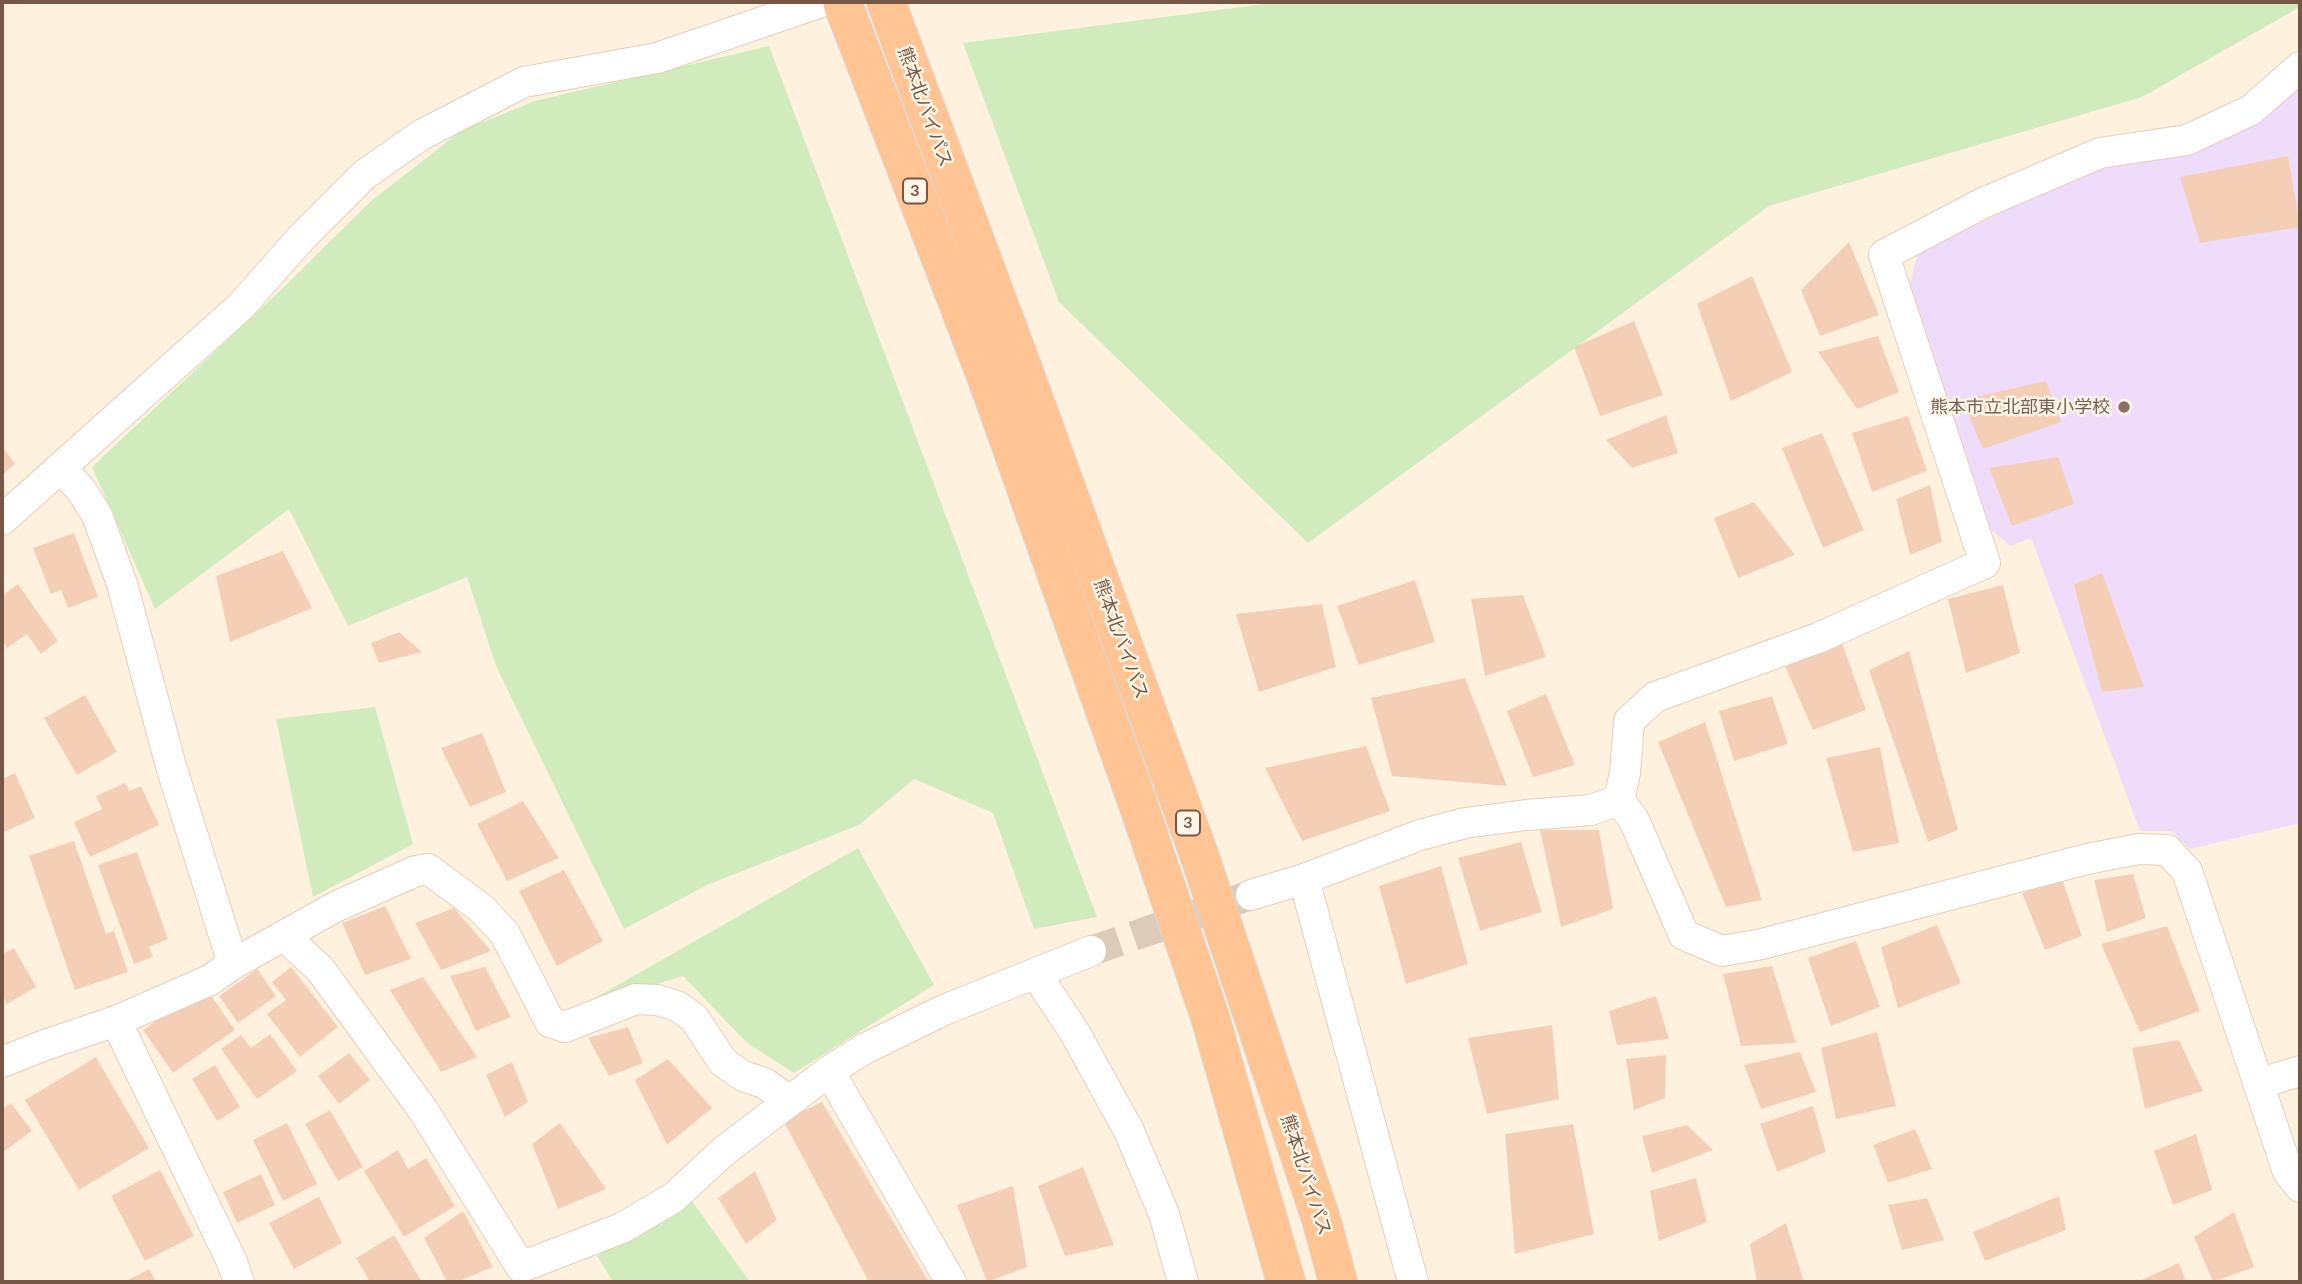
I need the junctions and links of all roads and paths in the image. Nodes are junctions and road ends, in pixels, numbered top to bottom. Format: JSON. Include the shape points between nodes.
{"nodes":[{"id":1,"x":821,"y":2,"type":"edge"},
{"id":2,"x":842,"y":2,"type":"edge"},
{"id":3,"x":886,"y":2,"type":"edge"},
{"id":4,"x":2300,"y":67,"type":"edge"},
{"id":5,"x":1005,"y":375,"type":"junction"},
{"id":6,"x":61,"y":468,"type":"junction"},
{"id":7,"x":2,"y":520,"type":"edge"},
{"id":8,"x":1619,"y":800,"type":"junction"},
{"id":9,"x":1304,"y":879,"type":"junction"},
{"id":10,"x":1251,"y":895,"type":"tunnel mouth"},
{"id":11,"x":284,"y":936,"type":"junction"},
{"id":12,"x":1091,"y":951,"type":"tunnel mouth"},
{"id":13,"x":233,"y":964,"type":"junction"},
{"id":14,"x":1036,"y":974,"type":"junction"},
{"id":15,"x":1210,"y":1017,"type":"junction"},
{"id":16,"x":116,"y":1021,"type":"junction"},
{"id":17,"x":2,"y":1062,"type":"edge"},
{"id":18,"x":829,"y":1071,"type":"junction"},
{"id":19,"x":2300,"y":1071,"type":"edge"},
{"id":20,"x":2258,"y":1084,"type":"junction"},
{"id":21,"x":790,"y":1101,"type":"junction"},
{"id":22,"x":2300,"y":1187,"type":"edge"},
{"id":23,"x":1322,"y":1222,"type":"junction"},
{"id":24,"x":239,"y":1282,"type":"edge"},
{"id":25,"x":950,"y":1282,"type":"edge"},
{"id":26,"x":1183,"y":1282,"type":"edge"},
{"id":27,"x":1259,"y":1282,"type":"edge"},
{"id":28,"x":1286,"y":1282,"type":"edge"},
{"id":29,"x":1338,"y":1282,"type":"edge"},
{"id":30,"x":1345,"y":1282,"type":"edge"},
{"id":31,"x":1413,"y":1282,"type":"edge"}],
"edges":[{"from":1,"to":6,"type":"street","via":[[657,58],[524,82],[421,135],[364,175],[241,306]]},
{"from":2,"to":5,"type":"highway","name":"熊本北バイパス","number":"3"},
{"from":3,"to":5,"type":"highway","name":"熊本北バイパス","number":"3"},
{"from":4,"to":8,"type":"street","via":[[2251,110],[2187,140],[2100,153],[1983,203],[1884,255],[1985,563],[1818,639],[1655,697],[1629,721]]},
{"from":5,"to":15,"type":"highway","name":"熊本北バイパス","number":"3","via":[[1139,807]]},
{"from":5,"to":23,"type":"highway","name":"熊本北バイパス","number":"3","via":[[1201,860]]},
{"from":6,"to":7,"type":"street"},
{"from":6,"to":13,"type":"street","via":[[97,515],[122,584],[171,766]]},
{"from":8,"to":9,"type":"street","via":[[1591,810],[1526,815],[1420,835]]},
{"from":8,"to":20,"type":"street","via":[[1634,820],[1684,935],[1722,951],[2087,859],[2139,849],[2167,850],[2187,871]]},
{"from":9,"to":10,"type":"street"},
{"from":9,"to":31,"type":"street"},
{"from":11,"to":13,"type":"street"},
{"from":11,"to":21,"type":"street","via":[[337,906],[428,869],[481,909],[505,934],[550,1022],[565,1027],[636,999],[677,1006],[695,1018],[723,1062]]},
{"from":11,"to":21,"type":"street","via":[[320,969],[423,1110],[522,1267],[622,1228],[674,1198],[724,1151]]},
{"from":12,"to":14,"type":"street"},
{"from":13,"to":16,"type":"street","via":[[210,980]]},
{"from":14,"to":18,"type":"street","via":[[944,1010]]},
{"from":14,"to":26,"type":"street","via":[[1129,1131],[1164,1214]]},
{"from":15,"to":27,"type":"highway"},
{"from":15,"to":28,"type":"highway","name":"熊本北バイパス","number":"3"},
{"from":16,"to":17,"type":"street"},
{"from":16,"to":24,"type":"street"},
{"from":18,"to":21,"type":"street"},
{"from":18,"to":25,"type":"street"},
{"from":19,"to":20,"type":"street"},
{"from":20,"to":22,"type":"street","via":[[2288,1172]]},
{"from":23,"to":29,"type":"highway","name":"熊本北バイパス","number":"3"},
{"from":23,"to":30,"type":"highway"}]}
